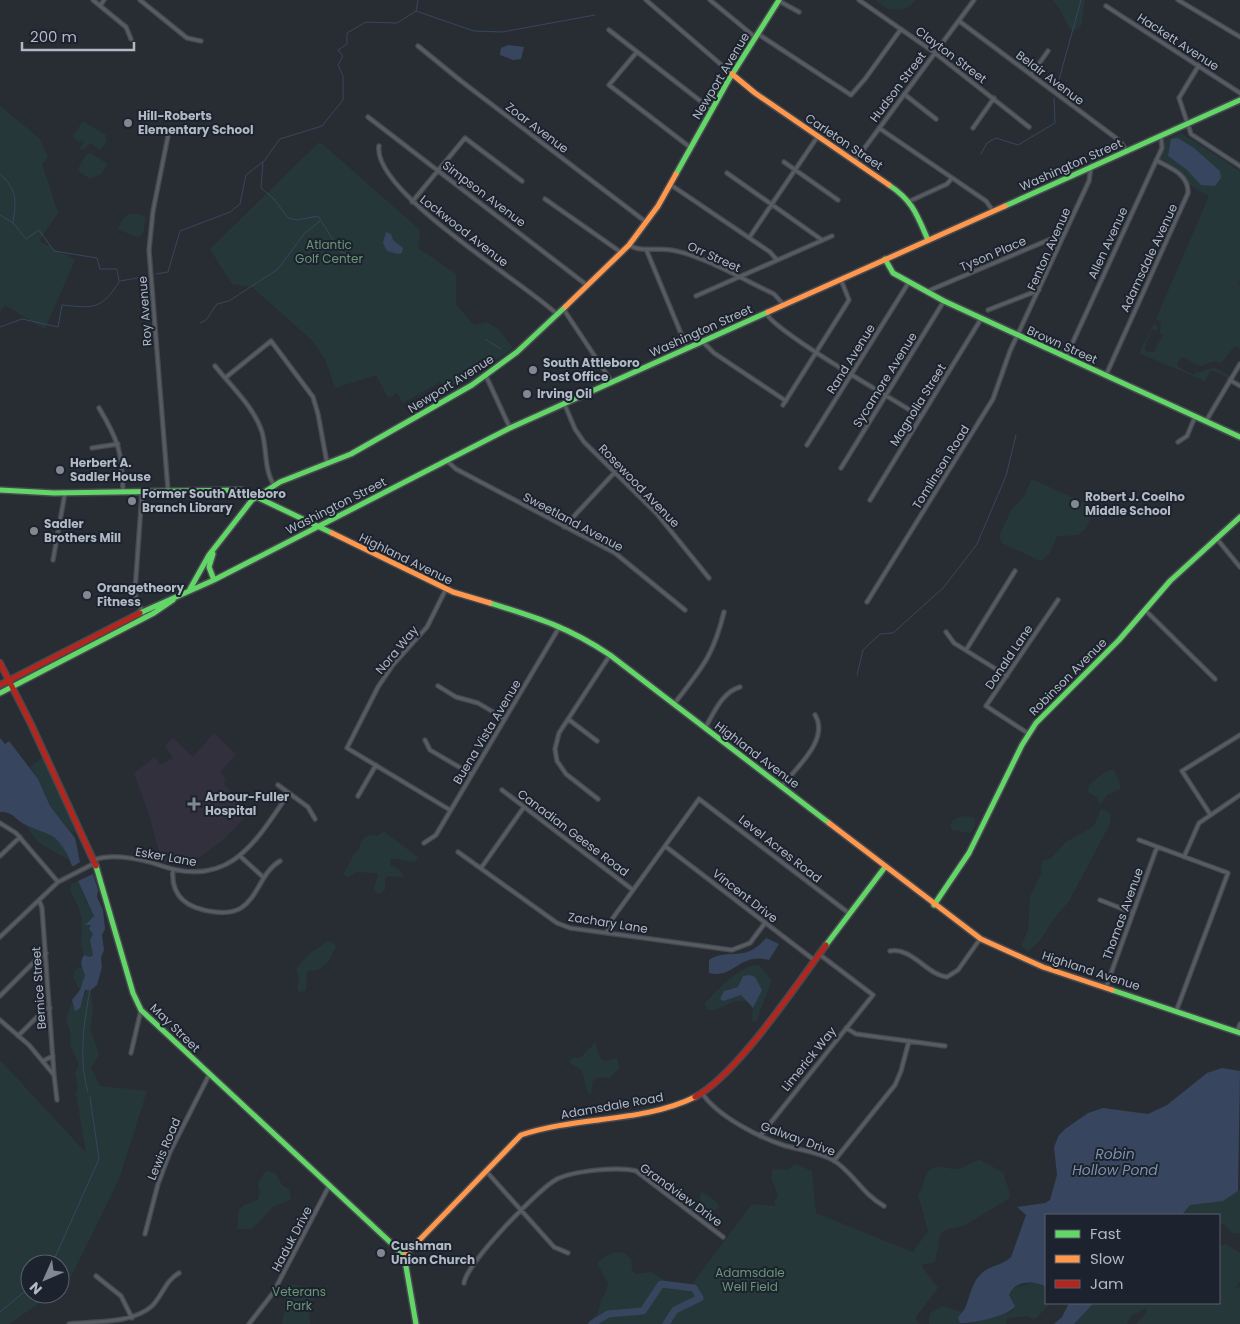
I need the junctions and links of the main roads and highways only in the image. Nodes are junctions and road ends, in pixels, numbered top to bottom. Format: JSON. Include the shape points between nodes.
{"nodes":[{"id":1,"x":779,"y":0,"type":"edge"},
{"id":2,"x":732,"y":74,"type":"junction"},
{"id":3,"x":1240,"y":100,"type":"edge"},
{"id":4,"x":928,"y":240,"type":"junction"},
{"id":5,"x":885,"y":259,"type":"junction"},
{"id":6,"x":1240,"y":437,"type":"edge"},
{"id":7,"x":0,"y":490,"type":"edge"},
{"id":8,"x":257,"y":496,"type":"junction"},
{"id":9,"x":1240,"y":517,"type":"edge"},
{"id":10,"x":317,"y":527,"type":"junction"},
{"id":11,"x":216,"y":546,"type":"junction"},
{"id":12,"x":214,"y":580,"type":"junction"},
{"id":13,"x":186,"y":592,"type":"junction"},
{"id":14,"x":179,"y":596,"type":"junction"},
{"id":15,"x":0,"y":663,"type":"edge"},
{"id":16,"x":9,"y":680,"type":"junction"},
{"id":17,"x":0,"y":685,"type":"edge"},
{"id":18,"x":12,"y":686,"type":"junction"},
{"id":19,"x":0,"y":693,"type":"edge"},
{"id":20,"x":886,"y":867,"type":"junction"},
{"id":21,"x":934,"y":905,"type":"junction"},
{"id":22,"x":1238,"y":1033,"type":"edge"},
{"id":23,"x":404,"y":1256,"type":"junction"},
{"id":24,"x":416,"y":1324,"type":"edge"}],
"edges":[{"from":1,"to":2,"type":"main road","name":"Newport Avenue"},
{"from":2,"to":4,"type":"main road","name":"Carleton Street","via":[[901,192],[910,201]]},
{"from":2,"to":8,"type":"main road","name":"Newport Avenue","via":[[671,186],[647,223],[622,253],[558,316],[486,376],[372,443]]},
{"from":3,"to":4,"type":"main road","name":"Washington Street"},
{"from":4,"to":5,"type":"main road","name":"Washington Street"},
{"from":5,"to":6,"type":"main road","name":"Brown Street","via":[[893,273],[944,302]]},
{"from":5,"to":10,"type":"main road","name":"Washington Street","via":[[510,428]]},
{"from":7,"to":8,"type":"main road","via":[[65,493],[237,488]]},
{"from":8,"to":10,"type":"main road","name":"Highland Avenue"},
{"from":8,"to":11,"type":"main road","name":"Newport Avenue"},
{"from":9,"to":21,"type":"main road","name":"Robinson Avenue","via":[[1170,581],[1119,640],[1045,713],[1029,734],[969,853]]},
{"from":10,"to":12,"type":"main road","name":"Washington Street"},
{"from":10,"to":20,"type":"main road","name":"Highland Avenue","via":[[446,589],[580,635]]},
{"from":11,"to":12,"type":"main road","via":[[209,564]]},
{"from":11,"to":13,"type":"main road","name":"Newport Avenue","via":[[204,562],[196,582]]},
{"from":12,"to":13,"type":"main road","name":"Washington Street"},
{"from":13,"to":14,"type":"main road","name":"Washington Street"},
{"from":14,"to":16,"type":"main road","name":"Washington Street","via":[[142,611]]},
{"from":14,"to":18,"type":"main road","name":"Washington Street","via":[[146,618]]},
{"from":15,"to":16,"type":"main road","name":"May Street"},
{"from":16,"to":17,"type":"main road","name":"Washington Street"},
{"from":16,"to":18,"type":"main road","name":"May Street"},
{"from":18,"to":19,"type":"main road","name":"Washington Street"},
{"from":18,"to":23,"type":"main road","name":"May Street","via":[[95,862],[133,993],[141,1010]]},
{"from":20,"to":21,"type":"main road","name":"Highland Avenue"},
{"from":20,"to":23,"type":"main road","name":"Adamsdale Road","via":[[745,1050],[702,1093],[680,1104],[638,1114],[529,1132],[514,1141]]},
{"from":21,"to":22,"type":"main road","name":"Highland Avenue","via":[[981,939],[1029,962],[1177,1009]]},
{"from":23,"to":24,"type":"main road"}]}
